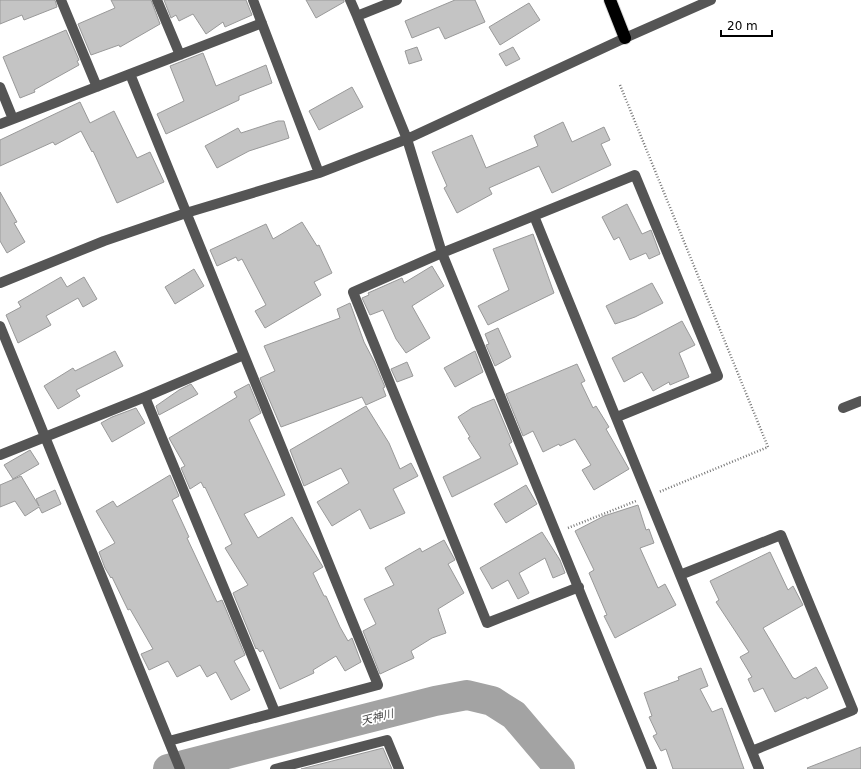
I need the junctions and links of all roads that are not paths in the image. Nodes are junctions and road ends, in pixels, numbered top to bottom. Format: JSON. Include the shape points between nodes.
{"nodes":[{"id":1,"x":61,"y":0,"type":"edge"},
{"id":2,"x":157,"y":0,"type":"edge"},
{"id":3,"x":253,"y":0,"type":"edge"},
{"id":4,"x":350,"y":0,"type":"edge"},
{"id":5,"x":397,"y":0,"type":"edge"},
{"id":6,"x":610,"y":0,"type":"edge"},
{"id":7,"x":711,"y":0,"type":"edge"},
{"id":8,"x":356,"y":16,"type":"junction"},
{"id":9,"x":262,"y":23,"type":"junction"},
{"id":10,"x":625,"y":38,"type":"junction"},
{"id":11,"x":180,"y":55,"type":"junction"},
{"id":12,"x":130,"y":74,"type":"junction"},
{"id":13,"x":0,"y":87,"type":"edge"},
{"id":14,"x":97,"y":87,"type":"junction"},
{"id":15,"x":13,"y":119,"type":"junction"},
{"id":16,"x":0,"y":124,"type":"edge"},
{"id":17,"x":407,"y":139,"type":"junction"},
{"id":18,"x":319,"y":173,"type":"junction"},
{"id":19,"x":186,"y":213,"type":"junction"},
{"id":20,"x":534,"y":216,"type":"junction"},
{"id":21,"x":442,"y":253,"type":"junction"},
{"id":22,"x":0,"y":283,"type":"edge"},
{"id":23,"x":0,"y":326,"type":"edge"},
{"id":24,"x":244,"y":355,"type":"junction"},
{"id":25,"x":145,"y":397,"type":"junction"},
{"id":26,"x":861,"y":401,"type":"edge"},
{"id":27,"x":843,"y":408,"type":"dead end"},
{"id":28,"x":616,"y":417,"type":"junction"},
{"id":29,"x":45,"y":437,"type":"junction"},
{"id":30,"x":0,"y":455,"type":"edge"},
{"id":31,"x":680,"y":575,"type":"junction"},
{"id":32,"x":579,"y":587,"type":"junction"},
{"id":33,"x":275,"y":712,"type":"junction"},
{"id":34,"x":169,"y":741,"type":"junction"},
{"id":35,"x":752,"y":751,"type":"junction"},
{"id":36,"x":291,"y":767,"type":"edge"},
{"id":37,"x":180,"y":769,"type":"edge"},
{"id":38,"x":275,"y":769,"type":"edge"},
{"id":39,"x":399,"y":769,"type":"edge"},
{"id":40,"x":652,"y":769,"type":"edge"},
{"id":41,"x":759,"y":769,"type":"edge"}],
"edges":[{"from":1,"to":14,"type":"street"},
{"from":2,"to":11,"type":"street"},
{"from":3,"to":9,"type":"street"},
{"from":4,"to":8,"type":"street"},
{"from":5,"to":8,"type":"street"},
{"from":6,"to":10,"type":"highway"},
{"from":7,"to":10,"type":"street"},
{"from":8,"to":17,"type":"street"},
{"from":9,"to":11,"type":"street"},
{"from":9,"to":18,"type":"street"},
{"from":10,"to":17,"type":"street"},
{"from":11,"to":12,"type":"street"},
{"from":12,"to":14,"type":"street"},
{"from":12,"to":19,"type":"street"},
{"from":13,"to":15,"type":"street"},
{"from":14,"to":15,"type":"street"},
{"from":15,"to":16,"type":"street"},
{"from":17,"to":18,"type":"street"},
{"from":17,"to":21,"type":"street"},
{"from":18,"to":19,"type":"street"},
{"from":19,"to":22,"type":"street","via":[[104,241]]},
{"from":19,"to":24,"type":"street"},
{"from":20,"to":21,"type":"street"},
{"from":20,"to":28,"type":"street"},
{"from":20,"to":28,"type":"street","via":[[635,175],[718,376]]},
{"from":21,"to":32,"type":"street"},
{"from":21,"to":32,"type":"street","via":[[353,292],[487,623]]},
{"from":23,"to":29,"type":"street"},
{"from":24,"to":25,"type":"street"},
{"from":24,"to":33,"type":"street","via":[[378,685]]},
{"from":25,"to":29,"type":"street"},
{"from":25,"to":33,"type":"street"},
{"from":26,"to":27,"type":"street"},
{"from":28,"to":31,"type":"street"},
{"from":29,"to":30,"type":"street"},
{"from":29,"to":34,"type":"street"},
{"from":31,"to":35,"type":"street"},
{"from":31,"to":35,"type":"street","via":[[780,535],[853,710]]},
{"from":32,"to":40,"type":"street"},
{"from":33,"to":34,"type":"street"},
{"from":34,"to":37,"type":"street"},
{"from":35,"to":41,"type":"street"},
{"from":36,"to":38,"type":"street"},
{"from":36,"to":39,"type":"street","via":[[387,740]]}]}
